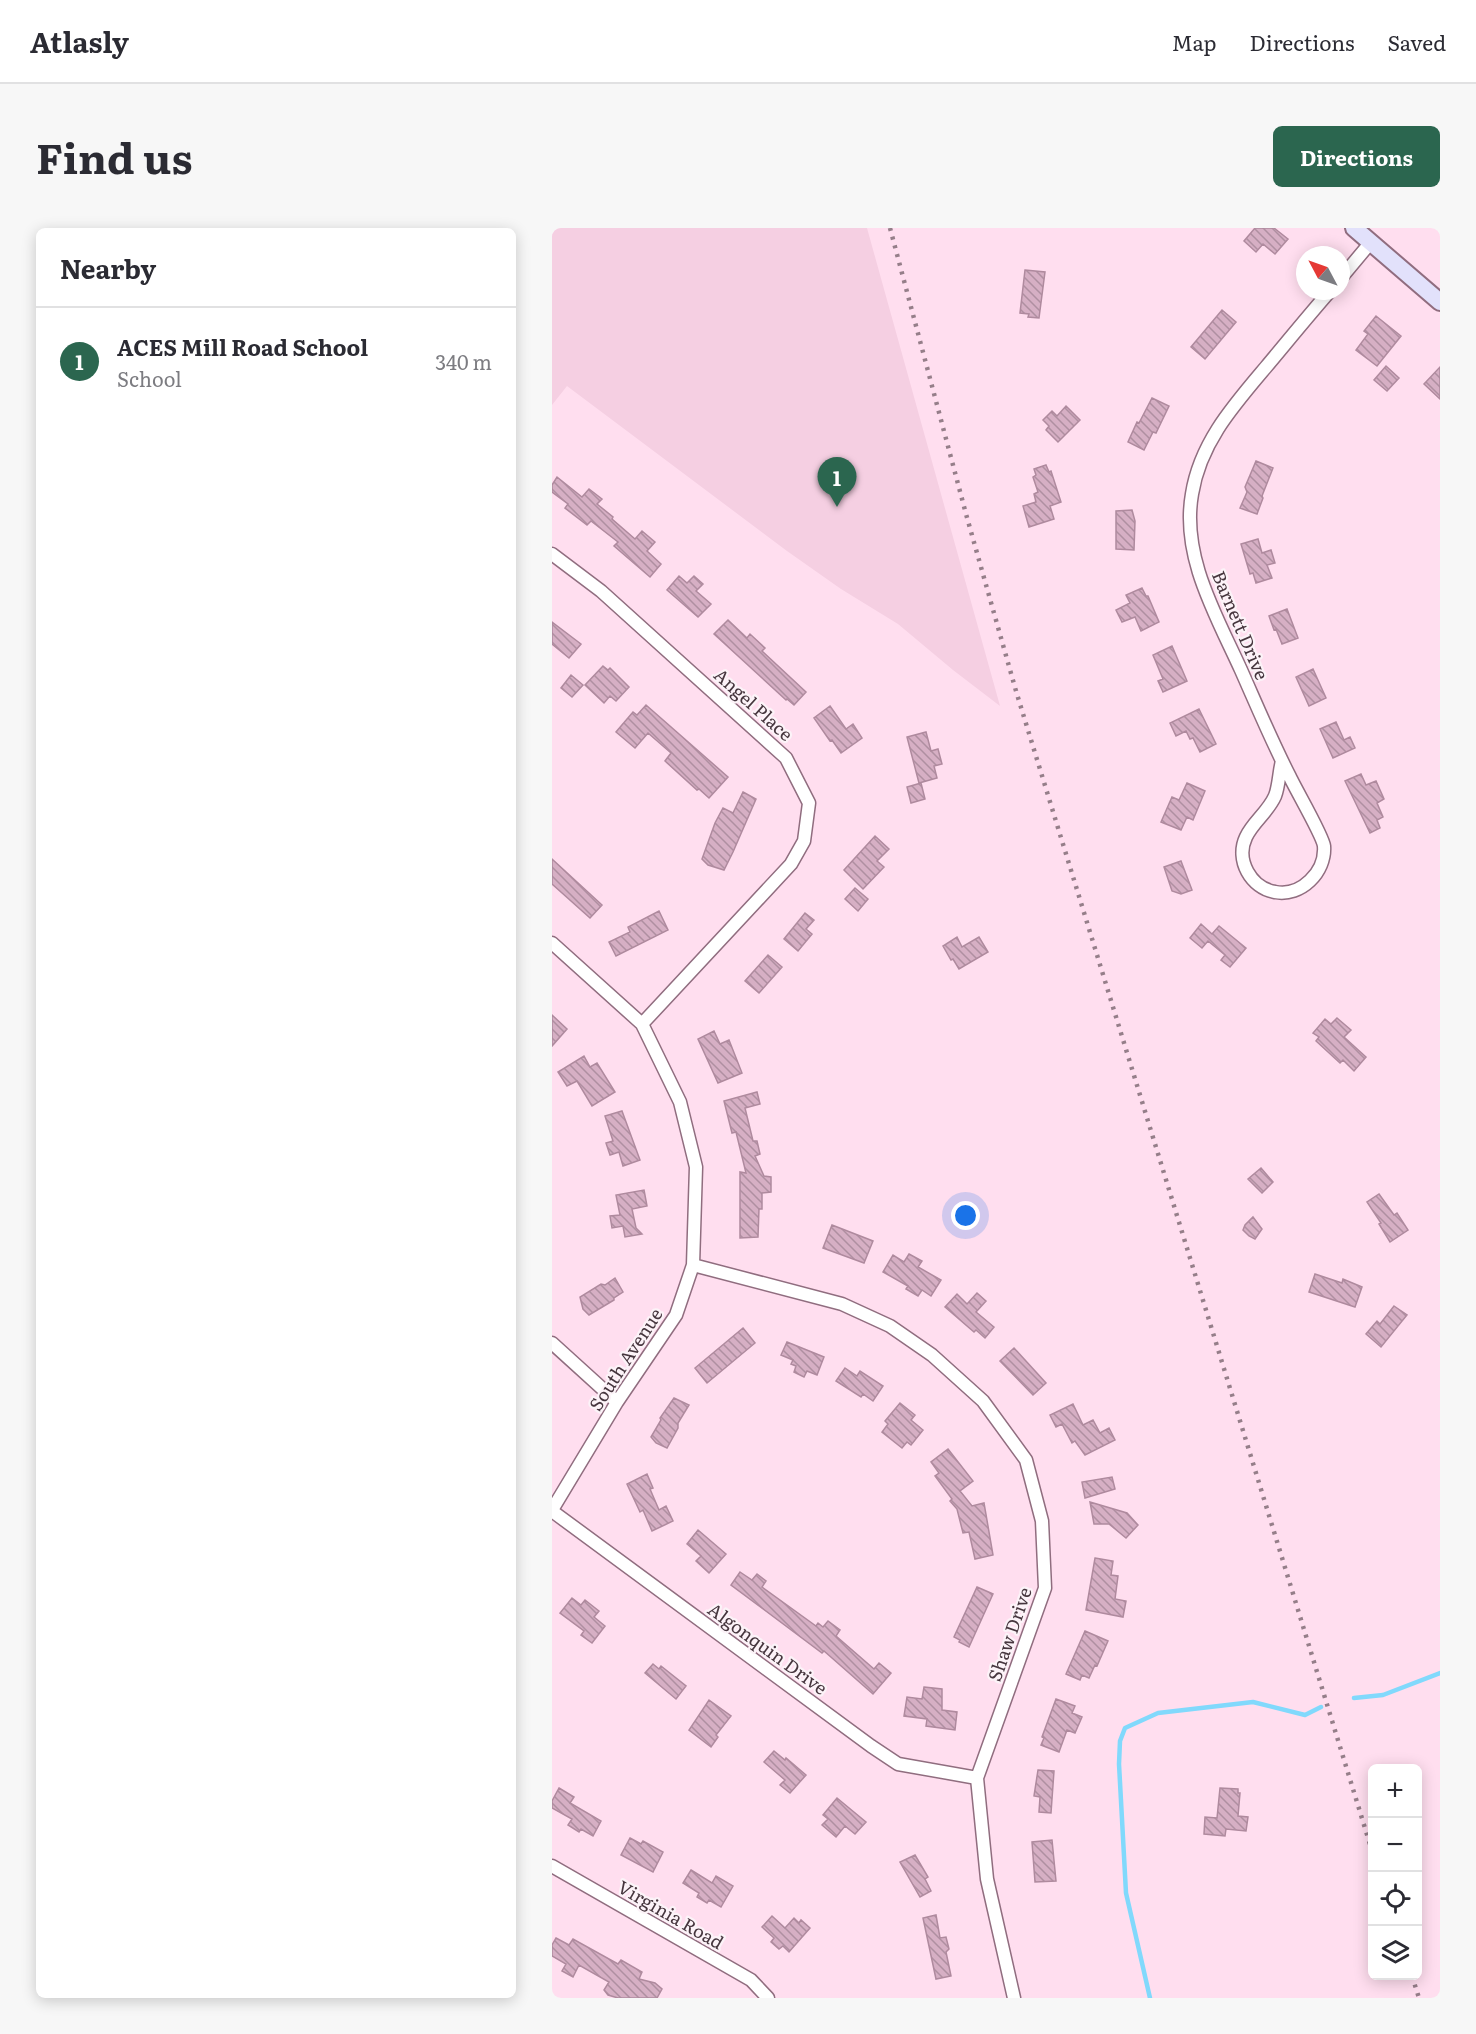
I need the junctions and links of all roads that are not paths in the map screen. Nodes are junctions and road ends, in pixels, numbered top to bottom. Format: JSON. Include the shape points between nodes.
{"nodes":[{"id":1,"x":1354,"y":228,"type":"edge"},
{"id":2,"x":1371,"y":242,"type":"junction"},
{"id":3,"x":1350,"y":267,"type":"edge"},
{"id":4,"x":1322,"y":300,"type":"edge"},
{"id":5,"x":1440,"y":302,"type":"edge"},
{"id":6,"x":552,"y":554,"type":"edge"},
{"id":7,"x":1282,"y":761,"type":"junction"},
{"id":8,"x":552,"y":943,"type":"edge"},
{"id":9,"x":642,"y":1024,"type":"junction"},
{"id":10,"x":693,"y":1265,"type":"junction"},
{"id":11,"x":552,"y":1343,"type":"edge"},
{"id":12,"x":617,"y":1402,"type":"junction"},
{"id":13,"x":552,"y":1511,"type":"edge"},
{"id":14,"x":977,"y":1778,"type":"junction"},
{"id":15,"x":552,"y":1866,"type":"edge"},
{"id":16,"x":768,"y":1998,"type":"edge"},
{"id":17,"x":1014,"y":1998,"type":"edge"}],
"edges":[{"from":1,"to":2,"type":"street"},
{"from":2,"to":3,"type":"street"},
{"from":2,"to":5,"type":"street"},
{"from":4,"to":7,"type":"street","name":"Barnett Drive","via":[[1227,414],[1196,471],[1191,496],[1193,550],[1202,583]]},
{"from":6,"to":9,"type":"street","name":"Angel Place","via":[[601,591],[786,758],[809,803],[804,841],[791,864]]},
{"from":7,"to":7,"type":"street","name":"Barnett Drive","via":[[1324,845],[1322,863],[1312,880],[1293,892],[1275,892],[1259,886],[1247,873],[1242,853],[1246,837],[1275,797]]},
{"from":8,"to":9,"type":"street","name":"South Avenue"},
{"from":9,"to":10,"type":"street","name":"South Avenue","via":[[680,1102],[696,1167]]},
{"from":10,"to":12,"type":"street","name":"South Avenue","via":[[676,1315]]},
{"from":10,"to":14,"type":"street","name":"Shaw Drive","via":[[842,1304],[890,1326],[932,1355],[983,1401],[1026,1460],[1042,1521],[1045,1588]]},
{"from":11,"to":12,"type":"street"},
{"from":12,"to":13,"type":"street","name":"South Avenue"},
{"from":13,"to":14,"type":"street","name":"Algonquin Drive","via":[[898,1764]]},
{"from":14,"to":17,"type":"street","name":"Shaw Drive","via":[[987,1879]]},
{"from":15,"to":16,"type":"street","name":"Virginia Road","via":[[751,1980]]}]}
